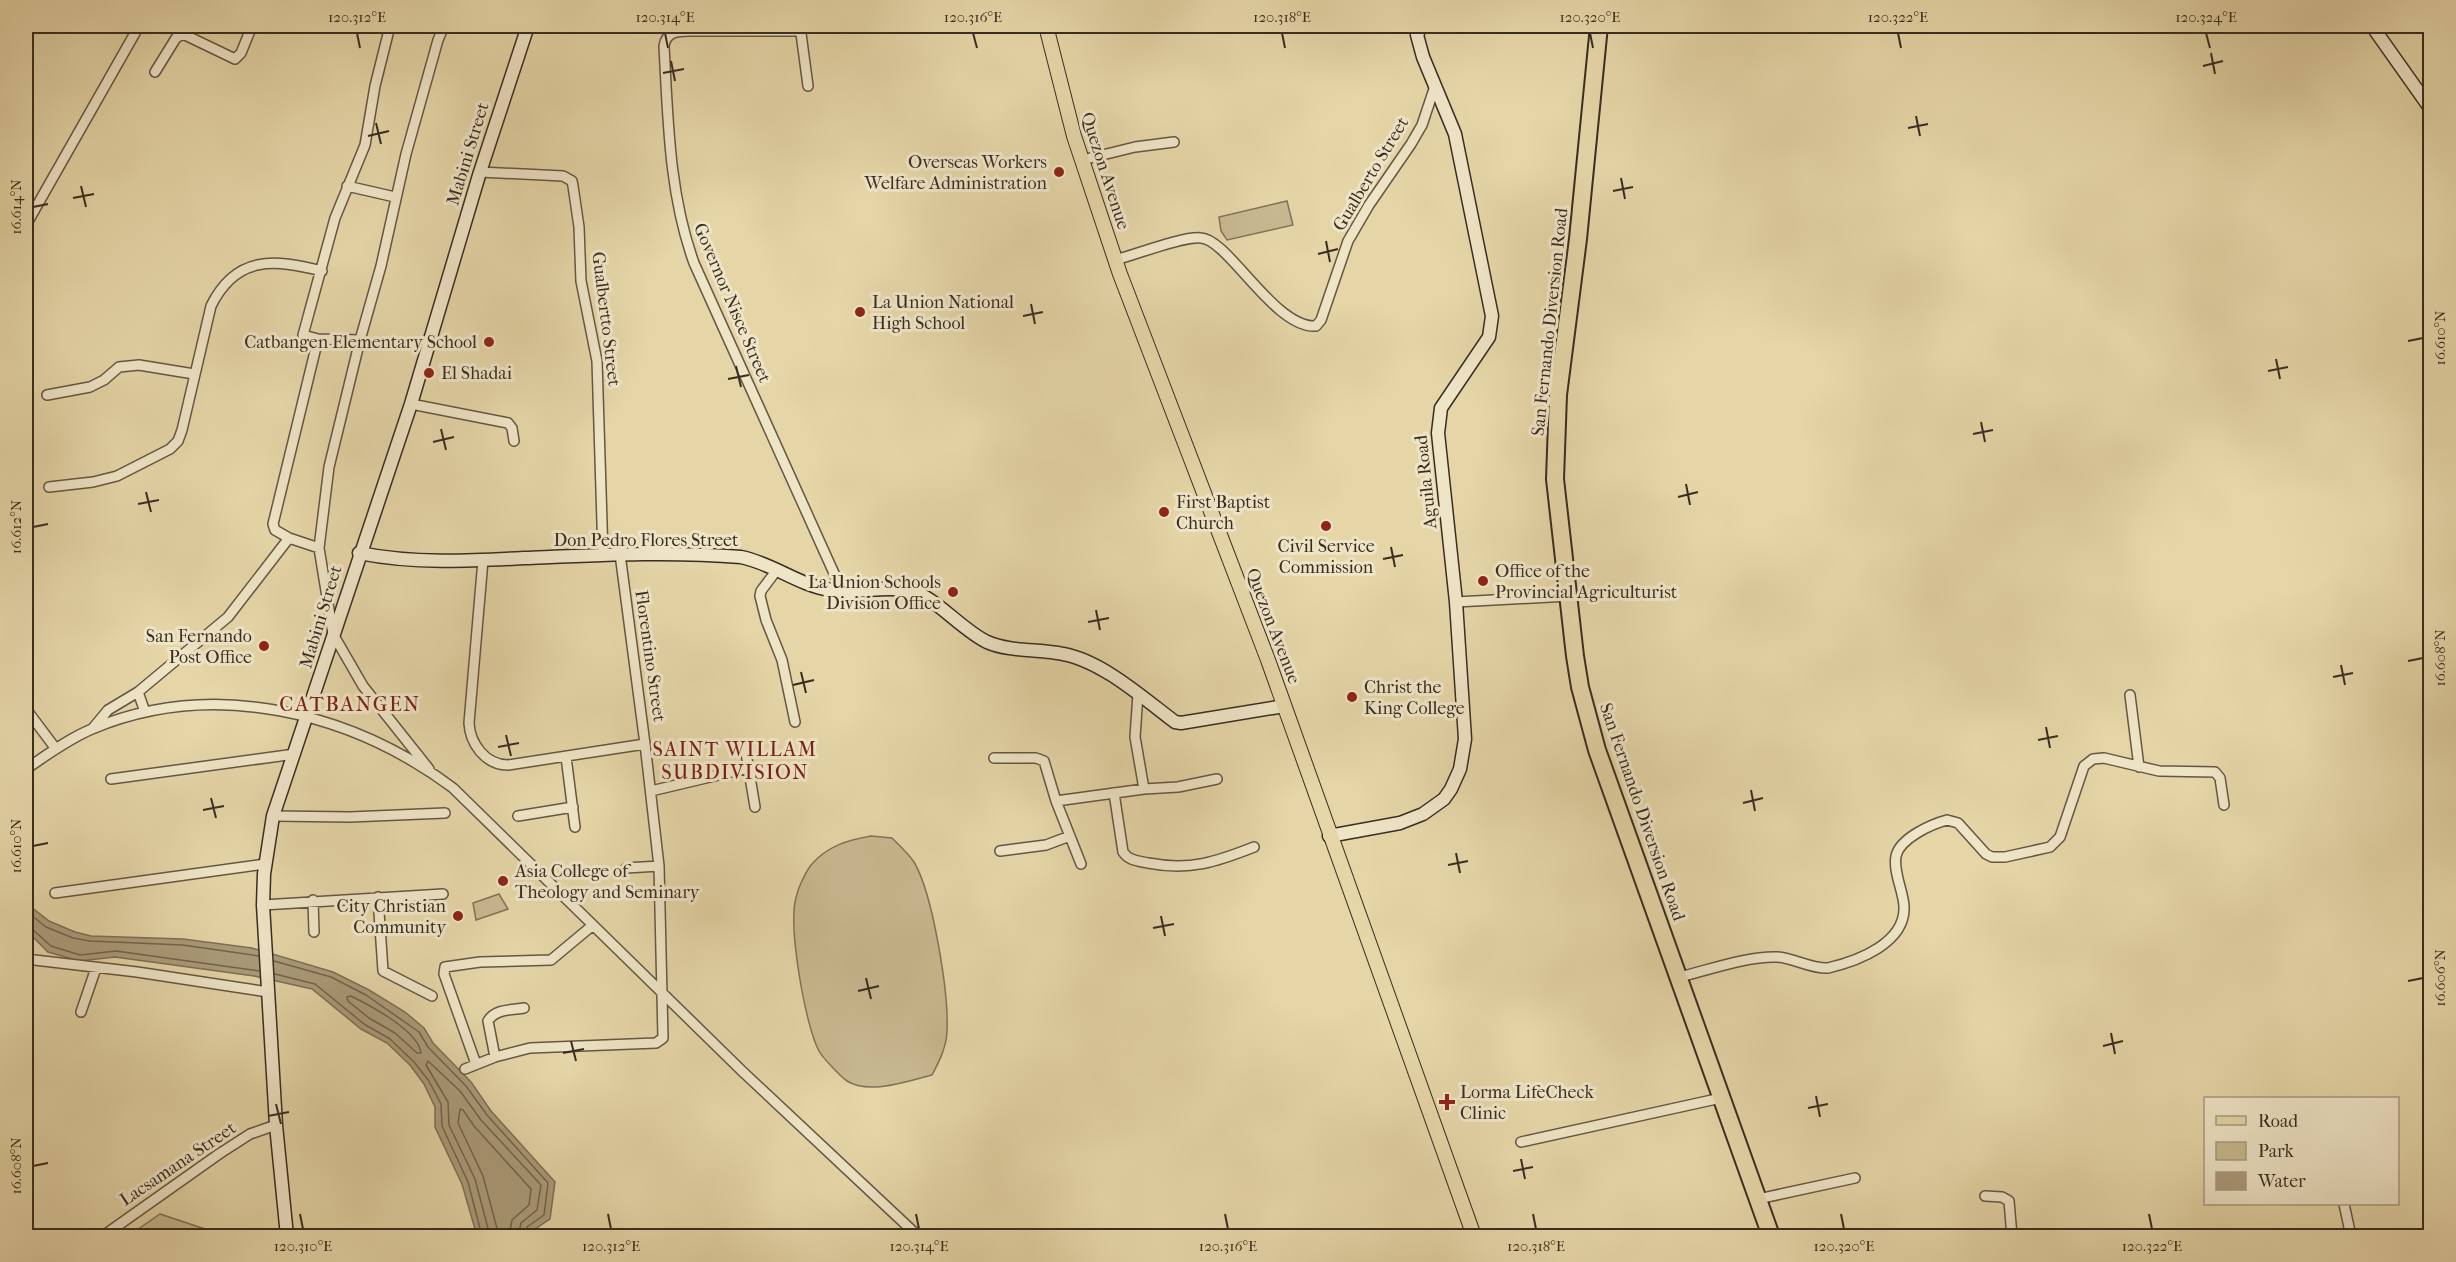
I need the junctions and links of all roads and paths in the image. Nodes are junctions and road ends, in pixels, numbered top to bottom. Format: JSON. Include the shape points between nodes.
{"nodes":[{"id":1,"x":139,"y":26,"type":"edge"},
{"id":2,"x":252,"y":26,"type":"edge"},
{"id":3,"x":390,"y":26,"type":"edge"},
{"id":4,"x":444,"y":26,"type":"edge"},
{"id":5,"x":528,"y":26,"type":"edge"},
{"id":6,"x":1046,"y":26,"type":"edge"},
{"id":7,"x":1421,"y":26,"type":"edge"},
{"id":8,"x":1599,"y":26,"type":"edge"},
{"id":9,"x":2372,"y":26,"type":"edge"},
{"id":10,"x":800,"y":28,"type":"edge"},
{"id":11,"x":155,"y":72,"type":"dead end"},
{"id":12,"x":808,"y":86,"type":"dead end"},
{"id":13,"x":1435,"y":86,"type":"junction"},
{"id":14,"x":2430,"y":108,"type":"edge"},
{"id":15,"x":1174,"y":142,"type":"dead end"},
{"id":16,"x":1082,"y":160,"type":"junction"},
{"id":17,"x":480,"y":172,"type":"junction"},
{"id":18,"x":347,"y":186,"type":"junction"},
{"id":19,"x":395,"y":197,"type":"junction"},
{"id":20,"x":26,"y":225,"type":"edge"},
{"id":21,"x":1115,"y":260,"type":"junction"},
{"id":22,"x":322,"y":271,"type":"junction"},
{"id":23,"x":318,"y":339,"type":"junction"},
{"id":24,"x":360,"y":340,"type":"junction"},
{"id":25,"x":194,"y":374,"type":"junction"},
{"id":26,"x":47,"y":395,"type":"dead end"},
{"id":27,"x":411,"y":404,"type":"junction"},
{"id":28,"x":514,"y":441,"type":"dead end"},
{"id":29,"x":49,"y":487,"type":"dead end"},
{"id":30,"x":289,"y":538,"type":"junction"},
{"id":31,"x":318,"y":548,"type":"junction"},
{"id":32,"x":359,"y":554,"type":"junction"},
{"id":33,"x":620,"y":554,"type":"junction"},
{"id":34,"x":603,"y":555,"type":"junction"},
{"id":35,"x":483,"y":560,"type":"junction"},
{"id":36,"x":776,"y":571,"type":"junction"},
{"id":37,"x":842,"y":591,"type":"junction"},
{"id":38,"x":1569,"y":596,"type":"junction"},
{"id":39,"x":1456,"y":602,"type":"junction"},
{"id":40,"x":333,"y":634,"type":"junction"},
{"id":41,"x":26,"y":687,"type":"edge"},
{"id":42,"x":138,"y":692,"type":"junction"},
{"id":43,"x":1138,"y":694,"type":"junction"},
{"id":44,"x":2130,"y":695,"type":"dead end"},
{"id":45,"x":1284,"y":706,"type":"junction"},
{"id":46,"x":145,"y":712,"type":"junction"},
{"id":47,"x":306,"y":716,"type":"junction"},
{"id":48,"x":795,"y":722,"type":"dead end"},
{"id":49,"x":93,"y":728,"type":"junction"},
{"id":50,"x":645,"y":744,"type":"junction"},
{"id":51,"x":745,"y":747,"type":"dead end"},
{"id":52,"x":56,"y":749,"type":"junction"},
{"id":53,"x":295,"y":754,"type":"junction"},
{"id":54,"x":566,"y":757,"type":"junction"},
{"id":55,"x":994,"y":758,"type":"dead end"},
{"id":56,"x":2139,"y":767,"type":"junction"},
{"id":57,"x":748,"y":768,"type":"junction"},
{"id":58,"x":26,"y":769,"type":"edge"},
{"id":59,"x":430,"y":771,"type":"junction"},
{"id":60,"x":111,"y":779,"type":"dead end"},
{"id":61,"x":1217,"y":779,"type":"dead end"},
{"id":62,"x":1144,"y":789,"type":"junction"},
{"id":63,"x":651,"y":791,"type":"junction"},
{"id":64,"x":1114,"y":793,"type":"junction"},
{"id":65,"x":1056,"y":801,"type":"junction"},
{"id":66,"x":2224,"y":806,"type":"dead end"},
{"id":67,"x":573,"y":807,"type":"junction"},
{"id":68,"x":755,"y":807,"type":"dead end"},
{"id":69,"x":445,"y":813,"type":"dead end"},
{"id":70,"x":273,"y":816,"type":"junction"},
{"id":71,"x":518,"y":816,"type":"dead end"},
{"id":72,"x":575,"y":827,"type":"dead end"},
{"id":73,"x":1070,"y":836,"type":"junction"},
{"id":74,"x":1329,"y":836,"type":"junction"},
{"id":75,"x":1254,"y":847,"type":"dead end"},
{"id":76,"x":1000,"y":851,"type":"dead end"},
{"id":77,"x":265,"y":864,"type":"junction"},
{"id":78,"x":1081,"y":864,"type":"dead end"},
{"id":79,"x":658,"y":866,"type":"junction"},
{"id":80,"x":626,"y":868,"type":"dead end"},
{"id":81,"x":55,"y":893,"type":"dead end"},
{"id":82,"x":443,"y":894,"type":"dead end"},
{"id":83,"x":378,"y":897,"type":"junction"},
{"id":84,"x":313,"y":900,"type":"junction"},
{"id":85,"x":263,"y":905,"type":"junction"},
{"id":86,"x":593,"y":925,"type":"junction"},
{"id":87,"x":314,"y":932,"type":"dead end"},
{"id":88,"x":26,"y":959,"type":"edge"},
{"id":89,"x":96,"y":968,"type":"junction"},
{"id":90,"x":1679,"y":977,"type":"junction"},
{"id":91,"x":267,"y":987,"type":"junction"},
{"id":92,"x":664,"y":994,"type":"junction"},
{"id":93,"x":432,"y":996,"type":"dead end"},
{"id":94,"x":524,"y":1008,"type":"dead end"},
{"id":95,"x":81,"y":1012,"type":"dead end"},
{"id":96,"x":495,"y":1057,"type":"junction"},
{"id":97,"x":476,"y":1064,"type":"junction"},
{"id":98,"x":465,"y":1069,"type":"dead end"},
{"id":99,"x":1721,"y":1098,"type":"junction"},
{"id":100,"x":276,"y":1125,"type":"junction"},
{"id":101,"x":1521,"y":1142,"type":"dead end"},
{"id":102,"x":1855,"y":1178,"type":"dead end"},
{"id":103,"x":1985,"y":1196,"type":"dead end"},
{"id":104,"x":1758,"y":1199,"type":"junction"},
{"id":105,"x":2344,"y":1205,"type":"edge"},
{"id":106,"x":103,"y":1236,"type":"edge"},
{"id":107,"x":287,"y":1236,"type":"edge"},
{"id":108,"x":918,"y":1236,"type":"edge"},
{"id":109,"x":1474,"y":1236,"type":"edge"},
{"id":110,"x":1771,"y":1236,"type":"edge"},
{"id":111,"x":2012,"y":1236,"type":"edge"},
{"id":112,"x":2351,"y":1236,"type":"edge"}],
"edges":[{"from":1,"to":20,"type":"street"},
{"from":2,"to":11,"type":"street","via":[[235,59],[183,34],[176,38]]},
{"from":3,"to":18,"type":"street","via":[[364,144]]},
{"from":4,"to":19,"type":"street"},
{"from":5,"to":17,"type":"street","name":"Mabini Street"},
{"from":6,"to":16,"type":"main road","name":"Quezon Avenue"},
{"from":7,"to":13,"type":"street","name":"Aguila Road","via":[[1418,41]]},
{"from":8,"to":38,"type":"highway","name":"San Fernando Diversion Road","via":[[1558,395],[1556,479]]},
{"from":9,"to":14,"type":"street"},
{"from":10,"to":12,"type":"street"},
{"from":10,"to":37,"type":"street","name":"Governor Nisce Street","via":[[672,33],[664,46],[667,103],[682,231],[712,307]]},
{"from":13,"to":21,"type":"street","name":"Gualberto Street","via":[[1412,144],[1348,241],[1316,326],[1297,322],[1256,289],[1214,243],[1202,237]]},
{"from":13,"to":39,"type":"street","name":"Aguila Road","via":[[1455,134],[1492,316],[1489,337],[1449,395],[1438,419]]},
{"from":15,"to":16,"type":"street"},
{"from":16,"to":21,"type":"main road","name":"Quezon Avenue"},
{"from":17,"to":27,"type":"street","name":"Mabini Street"},
{"from":17,"to":34,"type":"street","name":"Gualbertto Street","via":[[563,176],[572,181],[581,281],[597,361]]},
{"from":18,"to":19,"type":"street"},
{"from":18,"to":22,"type":"street"},
{"from":19,"to":24,"type":"street"},
{"from":21,"to":45,"type":"main road","name":"Quezon Avenue"},
{"from":22,"to":23,"type":"street","via":[[303,335]]},
{"from":22,"to":25,"type":"street","via":[[269,262],[232,276],[211,306]]},
{"from":23,"to":24,"type":"street"},
{"from":23,"to":30,"type":"street","via":[[273,524],[275,530]]},
{"from":24,"to":31,"type":"street","via":[[329,466]]},
{"from":25,"to":26,"type":"street","via":[[140,365],[119,367],[90,387]]},
{"from":25,"to":29,"type":"street","via":[[182,430],[170,449],[117,476]]},
{"from":27,"to":28,"type":"street","via":[[508,423]]},
{"from":27,"to":32,"type":"street","name":"Mabini Street"},
{"from":30,"to":31,"type":"street"},
{"from":30,"to":42,"type":"street","via":[[228,617]]},
{"from":31,"to":40,"type":"street"},
{"from":32,"to":35,"type":"street","name":"Don Pedro Flores Street","via":[[387,559]]},
{"from":32,"to":40,"type":"street","name":"Mabini Street"},
{"from":33,"to":34,"type":"street","name":"Don Pedro Flores Street"},
{"from":33,"to":36,"type":"street","name":"Don Pedro Flores Street","via":[[741,557],[760,561]]},
{"from":33,"to":50,"type":"street","name":"Florentino Street"},
{"from":34,"to":35,"type":"street","name":"Don Pedro Flores Street"},
{"from":35,"to":54,"type":"street","via":[[469,723],[473,741],[499,765]]},
{"from":36,"to":37,"type":"street","name":"Don Pedro Flores Street","via":[[810,585]]},
{"from":36,"to":48,"type":"street","via":[[760,596],[782,660]]},
{"from":37,"to":43,"type":"street","name":"Don Pedro Flores Street","via":[[913,592],[987,642],[1090,662]]},
{"from":38,"to":39,"type":"street"},
{"from":38,"to":90,"type":"highway","name":"San Fernando Diversion Road","via":[[1575,656],[1592,732]]},
{"from":39,"to":74,"type":"street","name":"Aguila Road","via":[[1465,739],[1460,769],[1451,789],[1433,808],[1414,818]]},
{"from":40,"to":47,"type":"street","name":"Mabini Street"},
{"from":40,"to":59,"type":"street","via":[[363,686]]},
{"from":41,"to":52,"type":"street","via":[[26,709]]},
{"from":42,"to":46,"type":"street"},
{"from":42,"to":49,"type":"street","via":[[108,710]]},
{"from":43,"to":45,"type":"street","name":"Don Pedro Flores Street","via":[[1181,723]]},
{"from":43,"to":62,"type":"street","via":[[1135,737]]},
{"from":44,"to":56,"type":"street"},
{"from":45,"to":74,"type":"main road","name":"Quezon Avenue"},
{"from":46,"to":47,"type":"street","via":[[203,705],[253,705]]},
{"from":46,"to":49,"type":"street"},
{"from":47,"to":53,"type":"street","name":"Mabini Street"},
{"from":47,"to":59,"type":"street","via":[[376,741]]},
{"from":49,"to":52,"type":"street"},
{"from":50,"to":54,"type":"street"},
{"from":50,"to":63,"type":"street","name":"Florentino Street"},
{"from":51,"to":57,"type":"street"},
{"from":52,"to":58,"type":"street"},
{"from":53,"to":60,"type":"street"},
{"from":53,"to":70,"type":"street","name":"Mabini Street"},
{"from":54,"to":67,"type":"street"},
{"from":55,"to":65,"type":"street","via":[[1043,759]]},
{"from":56,"to":66,"type":"street","via":[[2215,772],[2220,778]]},
{"from":56,"to":90,"type":"street","via":[[2104,758],[2088,762],[2060,837],[2043,849],[1992,857],[1958,823],[1947,820],[1909,839],[1896,857],[1903,920],[1890,940],[1879,947],[1828,968],[1769,958]]},
{"from":57,"to":63,"type":"street"},
{"from":57,"to":68,"type":"street"},
{"from":59,"to":86,"type":"street","via":[[453,788]]},
{"from":61,"to":62,"type":"street"},
{"from":62,"to":64,"type":"street"},
{"from":63,"to":79,"type":"street","name":"Florentino Street"},
{"from":64,"to":65,"type":"street"},
{"from":64,"to":75,"type":"street","via":[[1123,852],[1130,859],[1169,867],[1203,865]]},
{"from":65,"to":73,"type":"street"},
{"from":67,"to":71,"type":"street"},
{"from":67,"to":72,"type":"street"},
{"from":69,"to":70,"type":"street"},
{"from":70,"to":77,"type":"street","name":"Mabini Street"},
{"from":73,"to":76,"type":"street","via":[[1046,845]]},
{"from":73,"to":78,"type":"street"},
{"from":74,"to":109,"type":"main road","name":"Quezon Avenue"},
{"from":77,"to":81,"type":"street"},
{"from":77,"to":85,"type":"street","name":"Mabini Street"},
{"from":79,"to":80,"type":"street"},
{"from":79,"to":92,"type":"street","name":"Florentino Street"},
{"from":82,"to":83,"type":"street"},
{"from":83,"to":84,"type":"street"},
{"from":83,"to":93,"type":"street","via":[[383,971]]},
{"from":84,"to":85,"type":"street"},
{"from":84,"to":87,"type":"street"},
{"from":85,"to":91,"type":"street","name":"Mabini Street"},
{"from":86,"to":92,"type":"street"},
{"from":86,"to":97,"type":"street","via":[[551,960],[445,967],[444,974]]},
{"from":88,"to":89,"type":"street"},
{"from":89,"to":91,"type":"street"},
{"from":89,"to":95,"type":"street"},
{"from":90,"to":99,"type":"highway","name":"San Fernando Diversion Road"},
{"from":91,"to":100,"type":"street","name":"Mabini Street"},
{"from":92,"to":96,"type":"street","name":"Florentino Street","via":[[665,1034],[661,1041],[530,1048]]},
{"from":92,"to":108,"type":"street"},
{"from":94,"to":96,"type":"street","via":[[497,1012],[490,1017]]},
{"from":96,"to":97,"type":"street","name":"Florentino Street"},
{"from":97,"to":98,"type":"street","name":"Florentino Street"},
{"from":99,"to":101,"type":"street"},
{"from":99,"to":104,"type":"highway","name":"San Fernando Diversion Road"},
{"from":100,"to":106,"type":"street","name":"Lacsamana Street","via":[[250,1134]]},
{"from":100,"to":107,"type":"street","name":"Mabini Street"},
{"from":102,"to":104,"type":"street"},
{"from":103,"to":111,"type":"street","via":[[2009,1201]]},
{"from":104,"to":110,"type":"highway","name":"San Fernando Diversion Road"},
{"from":105,"to":112,"type":"street"}]}
